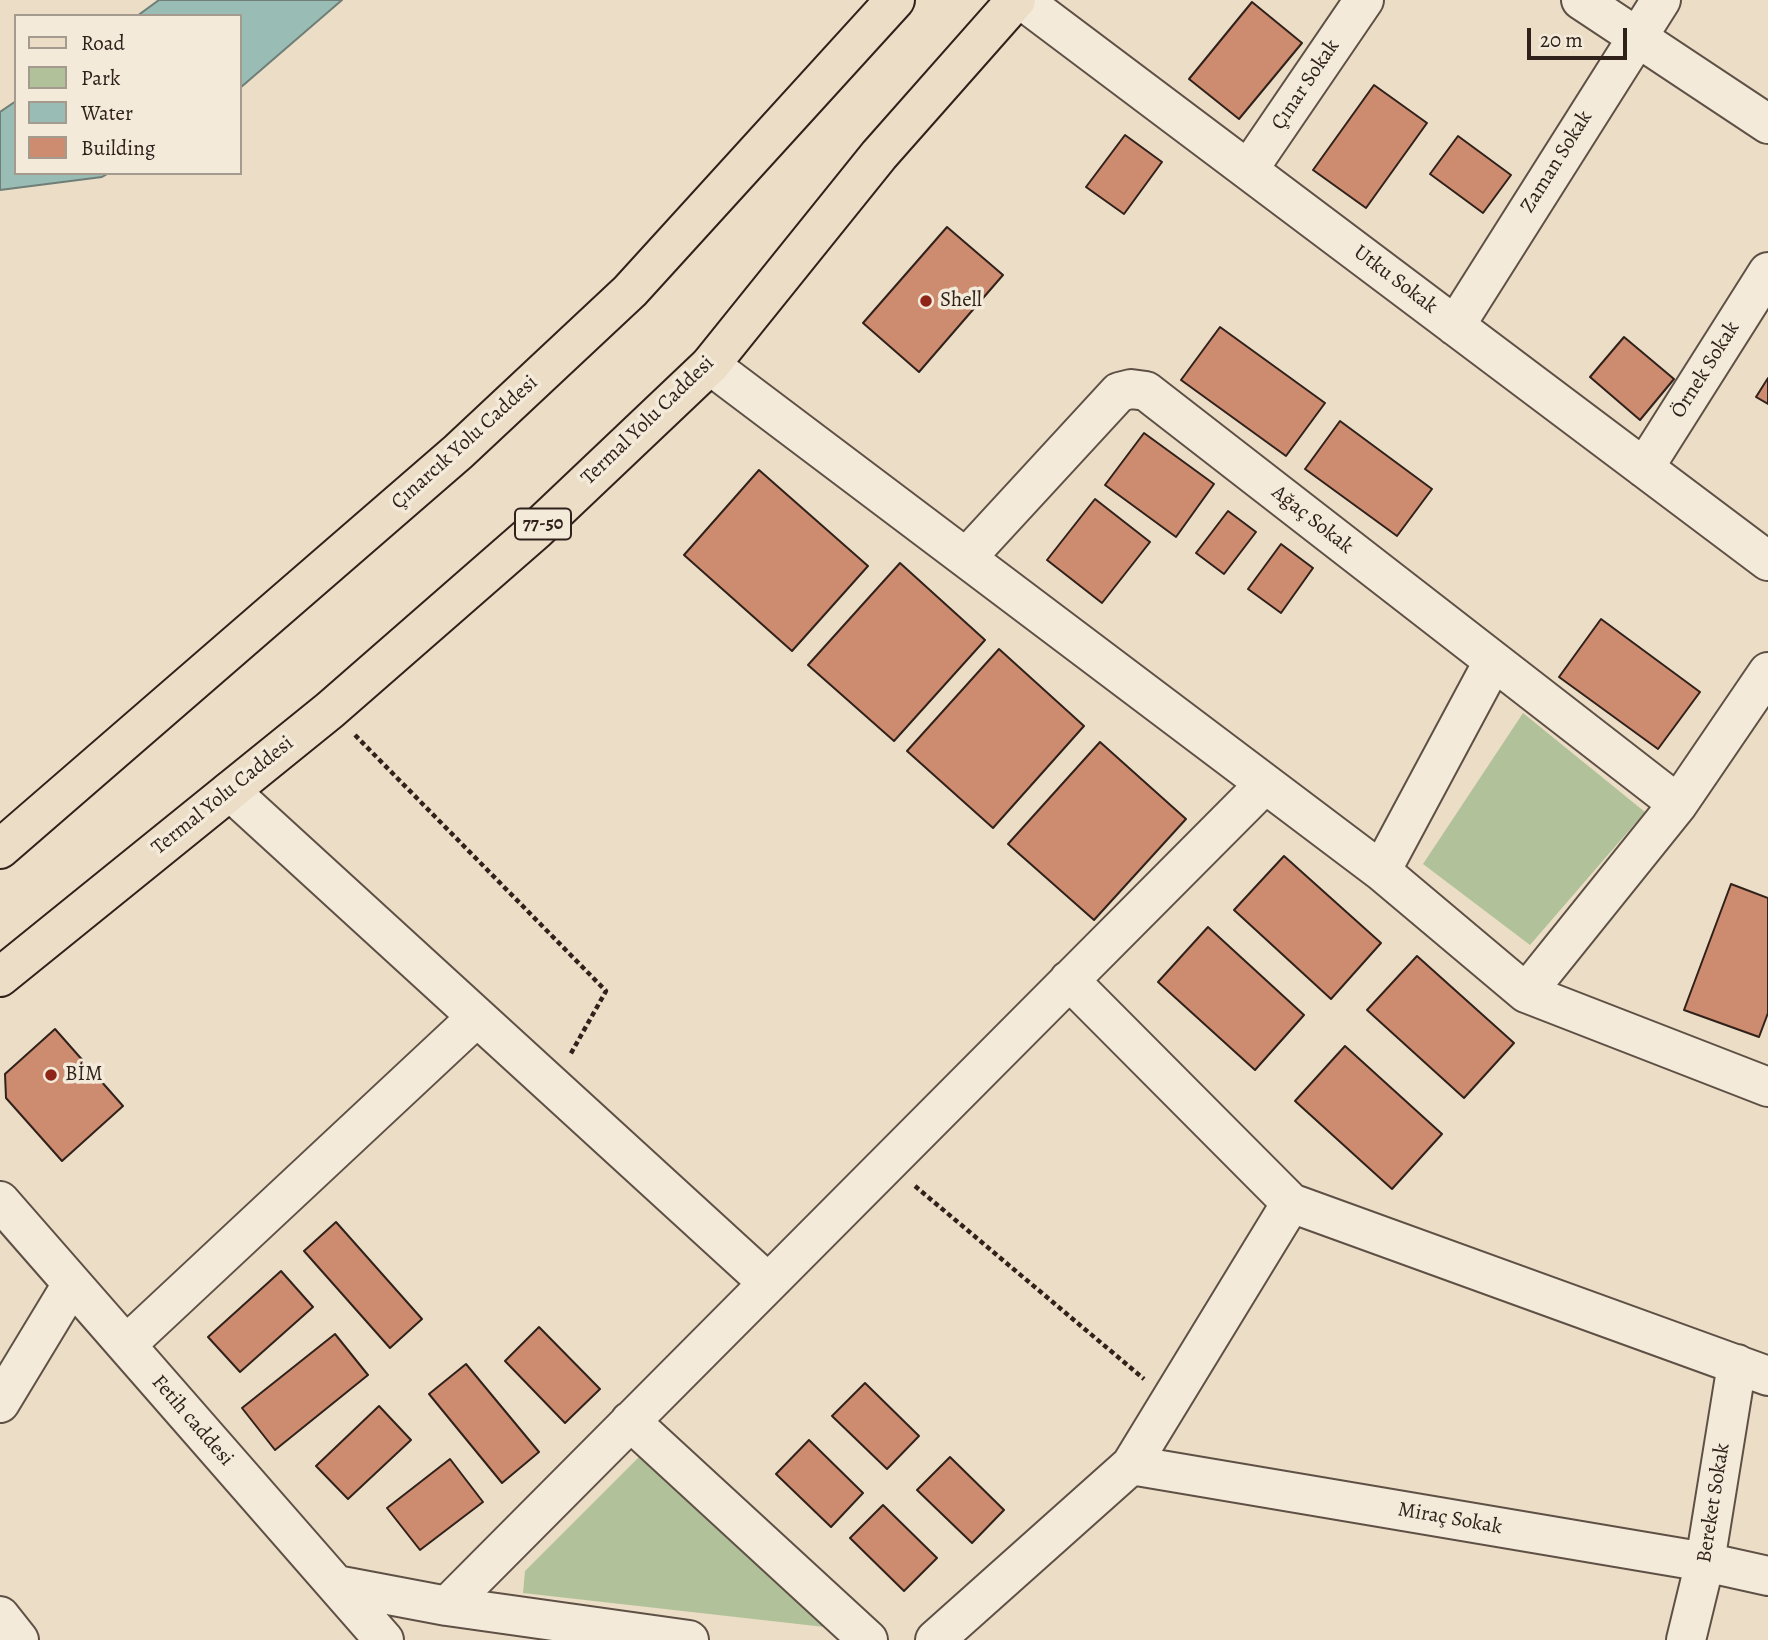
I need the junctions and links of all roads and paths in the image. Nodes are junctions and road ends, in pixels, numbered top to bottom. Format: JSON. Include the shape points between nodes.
{"nodes":[{"id":1,"x":895,"y":0,"type":"edge"},
{"id":2,"x":1016,"y":0,"type":"edge"},
{"id":3,"x":1022,"y":0,"type":"edge"},
{"id":4,"x":1364,"y":0,"type":"edge"},
{"id":5,"x":1581,"y":0,"type":"edge"},
{"id":6,"x":1661,"y":0,"type":"edge"},
{"id":7,"x":1636,"y":37,"type":"junction"},
{"id":8,"x":1768,"y":124,"type":"edge"},
{"id":9,"x":1248,"y":170,"type":"junction"},
{"id":10,"x":1768,"y":272,"type":"edge"},
{"id":11,"x":1455,"y":326,"type":"junction"},
{"id":12,"x":709,"y":365,"type":"junction"},
{"id":13,"x":1644,"y":468,"type":"junction"},
{"id":14,"x":966,"y":558,"type":"junction"},
{"id":15,"x":1768,"y":561,"type":"edge"},
{"id":16,"x":1493,"y":662,"type":"junction"},
{"id":17,"x":1767,"y":677,"type":"edge"},
{"id":18,"x":330,"y":710,"type":"junction"},
{"id":19,"x":1265,"y":784,"type":"junction"},
{"id":20,"x":230,"y":791,"type":"junction"},
{"id":21,"x":1678,"y":804,"type":"junction"},
{"id":22,"x":0,"y":849,"type":"edge"},
{"id":23,"x":1381,"y":871,"type":"junction"},
{"id":24,"x":0,"y":976,"type":"edge"},
{"id":25,"x":1069,"y":980,"type":"junction"},
{"id":26,"x":1526,"y":993,"type":"junction"},
{"id":27,"x":477,"y":1017,"type":"junction"},
{"id":28,"x":552,"y":1086,"type":"junction"},
{"id":29,"x":1768,"y":1087,"type":"edge"},
{"id":30,"x":888,"y":1162,"type":"junction"},
{"id":31,"x":0,"y":1202,"type":"edge"},
{"id":32,"x":1291,"y":1203,"type":"junction"},
{"id":33,"x":768,"y":1283,"type":"junction"},
{"id":34,"x":72,"y":1284,"type":"junction"},
{"id":35,"x":126,"y":1345,"type":"junction"},
{"id":36,"x":1752,"y":1370,"type":"edge"},
{"id":37,"x":1170,"y":1402,"type":"junction"},
{"id":38,"x":0,"y":1403,"type":"edge"},
{"id":39,"x":630,"y":1421,"type":"junction"},
{"id":40,"x":1132,"y":1465,"type":"junction"},
{"id":41,"x":1705,"y":1562,"type":"junction"},
{"id":42,"x":1768,"y":1576,"type":"edge"},
{"id":43,"x":336,"y":1585,"type":"junction"},
{"id":44,"x":447,"y":1606,"type":"junction"},
{"id":45,"x":0,"y":1616,"type":"edge"},
{"id":46,"x":19,"y":1640,"type":"edge"},
{"id":47,"x":384,"y":1640,"type":"edge"},
{"id":48,"x":689,"y":1640,"type":"edge"},
{"id":49,"x":868,"y":1640,"type":"edge"},
{"id":50,"x":935,"y":1640,"type":"edge"},
{"id":51,"x":1686,"y":1640,"type":"edge"}],
"edges":[{"from":1,"to":22,"type":"main road","name":"Çınarcık Yolu Caddesi","via":[[630,291],[458,452]]},
{"from":2,"to":12,"type":"main road","name":"Termal Yolu Caddesi","number":"77-50","via":[[879,155]]},
{"from":3,"to":9,"type":"street","name":"Utku Sokak"},
{"from":4,"to":9,"type":"street","name":"Çınar Sokak"},
{"from":5,"to":7,"type":"street"},
{"from":6,"to":7,"type":"street","name":"Zaman Sokak"},
{"from":7,"to":8,"type":"street"},
{"from":7,"to":11,"type":"street","name":"Zaman Sokak"},
{"from":9,"to":11,"type":"street","name":"Utku Sokak"},
{"from":10,"to":13,"type":"street","name":"Örnek Sokak"},
{"from":11,"to":13,"type":"street","name":"Utku Sokak"},
{"from":12,"to":14,"type":"street"},
{"from":12,"to":18,"type":"main road","name":"Termal Yolu Caddesi","number":"77-50","via":[[535,531]]},
{"from":13,"to":15,"type":"street","name":"Utku Sokak"},
{"from":14,"to":16,"type":"street","name":"Ağaç Sokak","via":[[1119,392],[1146,391]]},
{"from":14,"to":19,"type":"street"},
{"from":16,"to":21,"type":"street","name":"Ağaç Sokak"},
{"from":16,"to":23,"type":"street"},
{"from":17,"to":21,"type":"street"},
{"from":18,"to":20,"type":"main road","name":"Termal Yolu Caddesi","number":"77-50"},
{"from":18,"to":28,"type":"path","via":[[606,991]]},
{"from":19,"to":23,"type":"street"},
{"from":19,"to":25,"type":"street"},
{"from":20,"to":24,"type":"main road","name":"Termal Yolu Caddesi","number":"77-50"},
{"from":20,"to":27,"type":"street"},
{"from":21,"to":26,"type":"street"},
{"from":23,"to":26,"type":"street"},
{"from":25,"to":30,"type":"street"},
{"from":25,"to":32,"type":"street"},
{"from":26,"to":29,"type":"street"},
{"from":27,"to":28,"type":"street"},
{"from":27,"to":35,"type":"street"},
{"from":28,"to":33,"type":"street"},
{"from":30,"to":33,"type":"street"},
{"from":30,"to":37,"type":"path"},
{"from":31,"to":34,"type":"street","name":"Fetih caddesi"},
{"from":32,"to":36,"type":"street"},
{"from":32,"to":37,"type":"street"},
{"from":33,"to":39,"type":"street"},
{"from":34,"to":35,"type":"street","name":"Fetih caddesi"},
{"from":34,"to":38,"type":"street"},
{"from":35,"to":43,"type":"street","name":"Fetih caddesi"},
{"from":36,"to":41,"type":"street","name":"Bereket Sokak"},
{"from":37,"to":40,"type":"street"},
{"from":39,"to":44,"type":"street"},
{"from":39,"to":49,"type":"street"},
{"from":40,"to":41,"type":"street","name":"Miraç Sokak"},
{"from":40,"to":50,"type":"street"},
{"from":41,"to":42,"type":"street","name":"Miraç Sokak"},
{"from":41,"to":51,"type":"street","name":"Bereket Sokak"},
{"from":43,"to":44,"type":"street"},
{"from":43,"to":47,"type":"street","name":"Fetih caddesi"},
{"from":44,"to":48,"type":"street"},
{"from":45,"to":46,"type":"street"}]}
